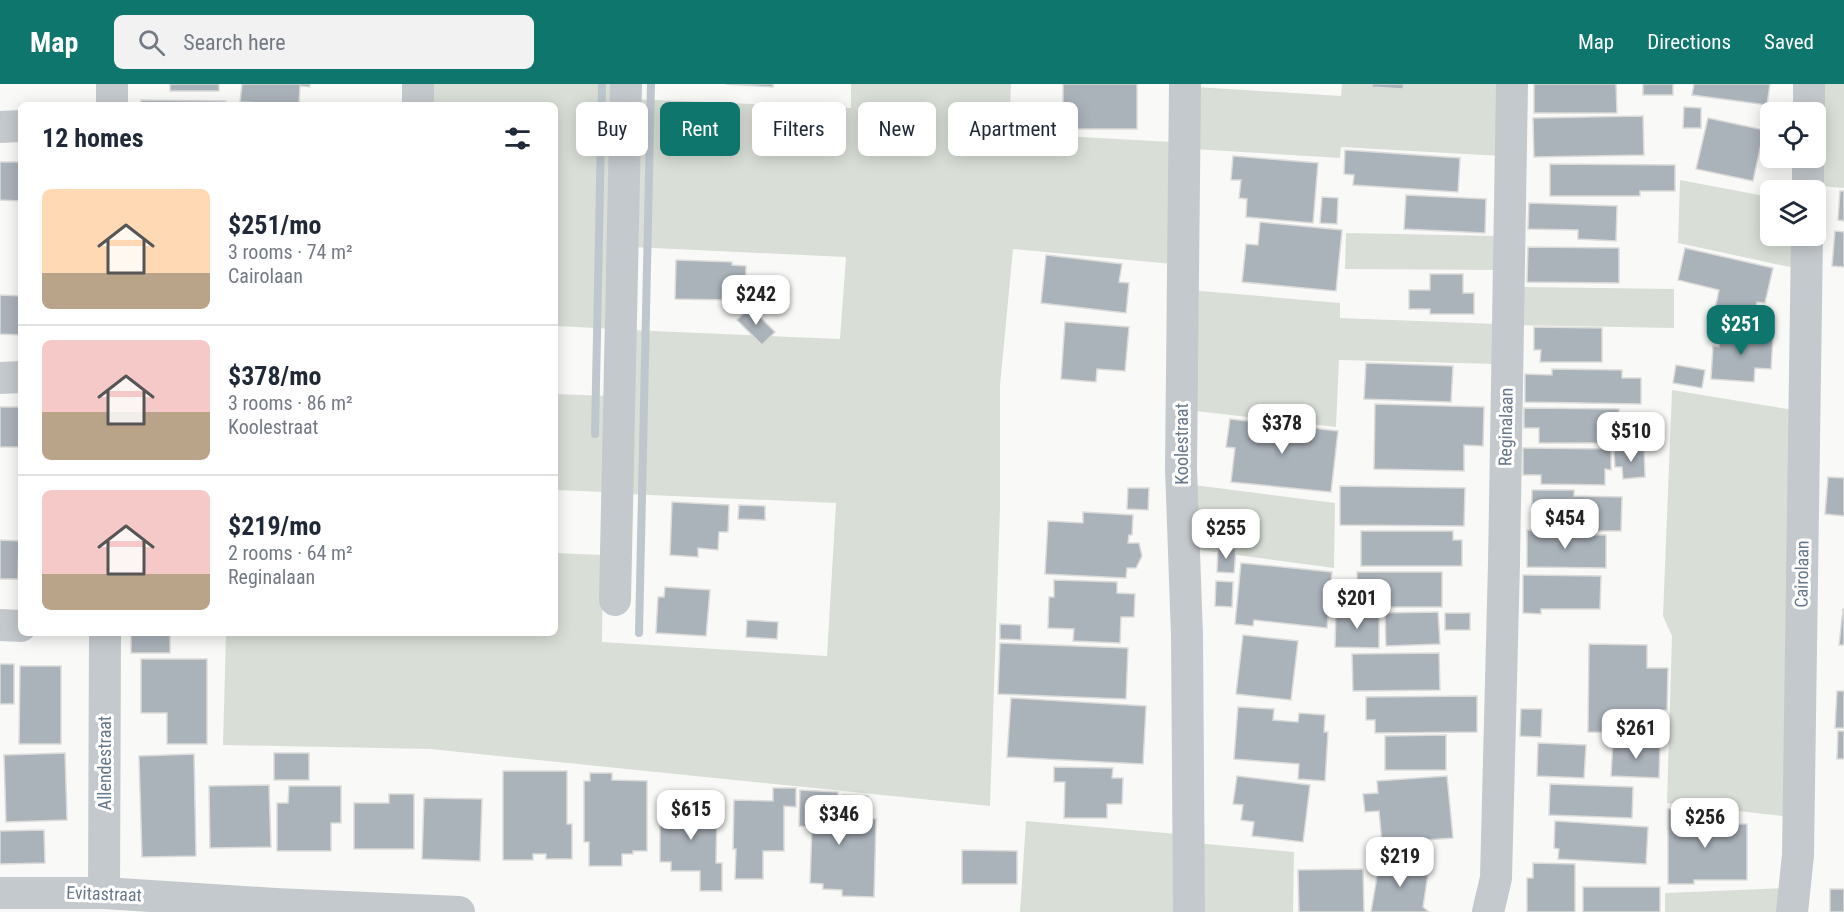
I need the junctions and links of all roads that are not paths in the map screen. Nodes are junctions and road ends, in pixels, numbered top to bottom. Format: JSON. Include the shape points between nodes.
{"nodes":[{"id":1,"x":112,"y":84,"type":"edge"},
{"id":2,"x":418,"y":84,"type":"edge"},
{"id":3,"x":626,"y":84,"type":"edge"},
{"id":4,"x":1185,"y":84,"type":"edge"},
{"id":5,"x":1512,"y":84,"type":"edge"},
{"id":6,"x":1809,"y":84,"type":"edge"},
{"id":7,"x":112,"y":102,"type":"edge"},
{"id":8,"x":418,"y":102,"type":"edge"},
{"id":9,"x":1809,"y":102,"type":"edge"},
{"id":10,"x":18,"y":126,"type":"edge"},
{"id":11,"x":0,"y":127,"type":"edge"},
{"id":12,"x":1807,"y":246,"type":"edge"},
{"id":13,"x":18,"y":377,"type":"edge"},
{"id":14,"x":0,"y":378,"type":"edge"},
{"id":15,"x":615,"y":600,"type":"dead end"},
{"id":16,"x":0,"y":625,"type":"edge"},
{"id":17,"x":18,"y":626,"type":"edge"},
{"id":18,"x":105,"y":636,"type":"edge"},
{"id":19,"x":0,"y":893,"type":"edge"},
{"id":20,"x":104,"y":893,"type":"junction"},
{"id":21,"x":275,"y":908,"type":"edge"},
{"id":22,"x":459,"y":912,"type":"edge"},
{"id":23,"x":1189,"y":912,"type":"edge"},
{"id":24,"x":1488,"y":912,"type":"edge"},
{"id":25,"x":1792,"y":912,"type":"edge"}],
"edges":[{"from":1,"to":7,"type":"street"},
{"from":2,"to":8,"type":"street"},
{"from":3,"to":15,"type":"street"},
{"from":4,"to":23,"type":"street","name":"Koolestraat","via":[[1181,468]]},
{"from":5,"to":24,"type":"street","name":"Reginalaan","via":[[1496,878]]},
{"from":6,"to":9,"type":"street"},
{"from":10,"to":11,"type":"street"},
{"from":12,"to":25,"type":"street","name":"Cairolaan","via":[[1798,855]]},
{"from":13,"to":14,"type":"street"},
{"from":16,"to":17,"type":"street"},
{"from":18,"to":20,"type":"street","name":"Allendestraat"},
{"from":19,"to":20,"type":"street","name":"Evitastraat"},
{"from":20,"to":21,"type":"street","name":"Evitastraat"},
{"from":21,"to":22,"type":"street","name":"Evitastraat"}]}
